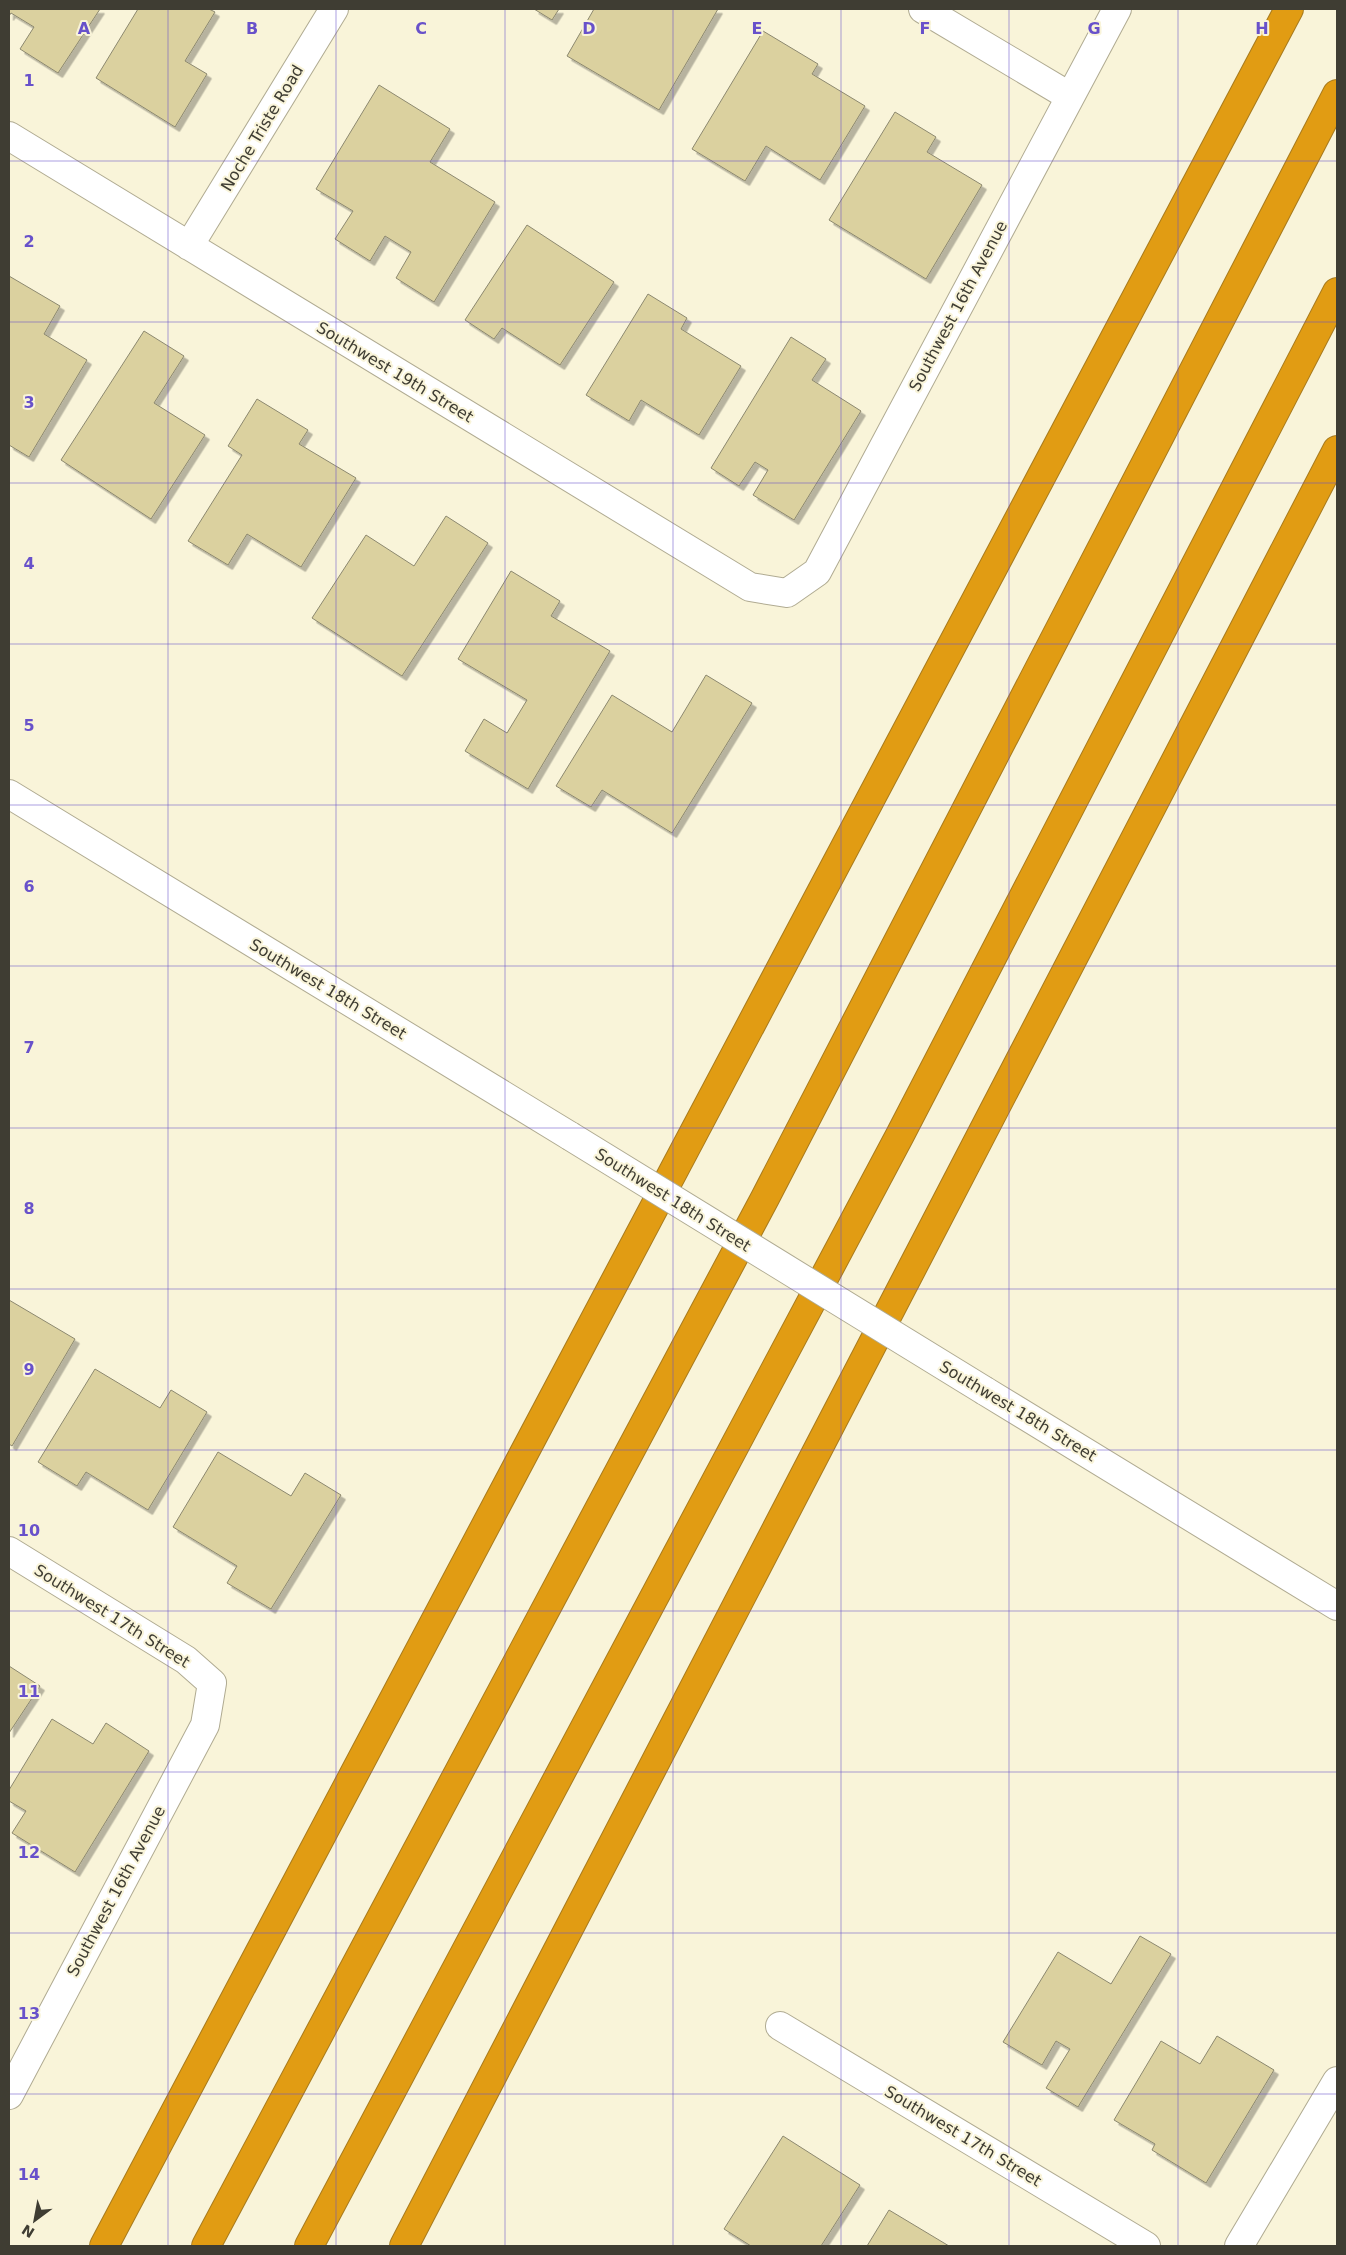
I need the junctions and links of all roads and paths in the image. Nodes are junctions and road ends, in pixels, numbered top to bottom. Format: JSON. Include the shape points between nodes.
{"nodes":[{"id":1,"x":334,"y":9,"type":"edge"},
{"id":2,"x":924,"y":9,"type":"edge"},
{"id":3,"x":1117,"y":9,"type":"edge"},
{"id":4,"x":1288,"y":9,"type":"edge"},
{"id":5,"x":1337,"y":94,"type":"edge"},
{"id":6,"x":1070,"y":96,"type":"junction"},
{"id":7,"x":9,"y":136,"type":"edge"},
{"id":8,"x":189,"y":246,"type":"junction"},
{"id":9,"x":1337,"y":292,"type":"edge"},
{"id":10,"x":1337,"y":450,"type":"edge"},
{"id":11,"x":787,"y":593,"type":"joint"},
{"id":12,"x":9,"y":794,"type":"edge"},
{"id":13,"x":9,"y":1551,"type":"edge"},
{"id":14,"x":1337,"y":1606,"type":"edge"},
{"id":15,"x":212,"y":1683,"type":"joint"},
{"id":16,"x":780,"y":2026,"type":"dead end"},
{"id":17,"x":1337,"y":2081,"type":"edge"},
{"id":18,"x":9,"y":2095,"type":"edge"},
{"id":19,"x":104,"y":2246,"type":"edge"},
{"id":20,"x":206,"y":2246,"type":"edge"},
{"id":21,"x":309,"y":2246,"type":"edge"},
{"id":22,"x":404,"y":2246,"type":"edge"},
{"id":23,"x":1146,"y":2246,"type":"edge"},
{"id":24,"x":1239,"y":2246,"type":"edge"}],
"edges":[{"from":1,"to":8,"type":"street","name":"Noche Triste Road"},
{"from":2,"to":6,"type":"street"},
{"from":3,"to":6,"type":"street","name":"Southwest 16th Avenue"},
{"from":4,"to":19,"type":"highway"},
{"from":5,"to":20,"type":"highway","via":[[764,1198]]},
{"from":6,"to":11,"type":"street","name":"Southwest 16th Avenue","via":[[817,572]]},
{"from":7,"to":8,"type":"street","name":"Southwest 19th Street"},
{"from":8,"to":11,"type":"street","name":"Southwest 19th Street","via":[[750,587]]},
{"from":9,"to":21,"type":"highway","via":[[896,1144]]},
{"from":10,"to":22,"type":"highway"},
{"from":12,"to":14,"type":"street","name":"Southwest 18th Street","bridge":true},
{"from":13,"to":15,"type":"street","name":"Southwest 17th Street","via":[[186,1660]]},
{"from":15,"to":18,"type":"street","name":"Southwest 16th Avenue","via":[[205,1725]]},
{"from":16,"to":23,"type":"street","name":"Southwest 17th Street"},
{"from":17,"to":24,"type":"street"}]}
